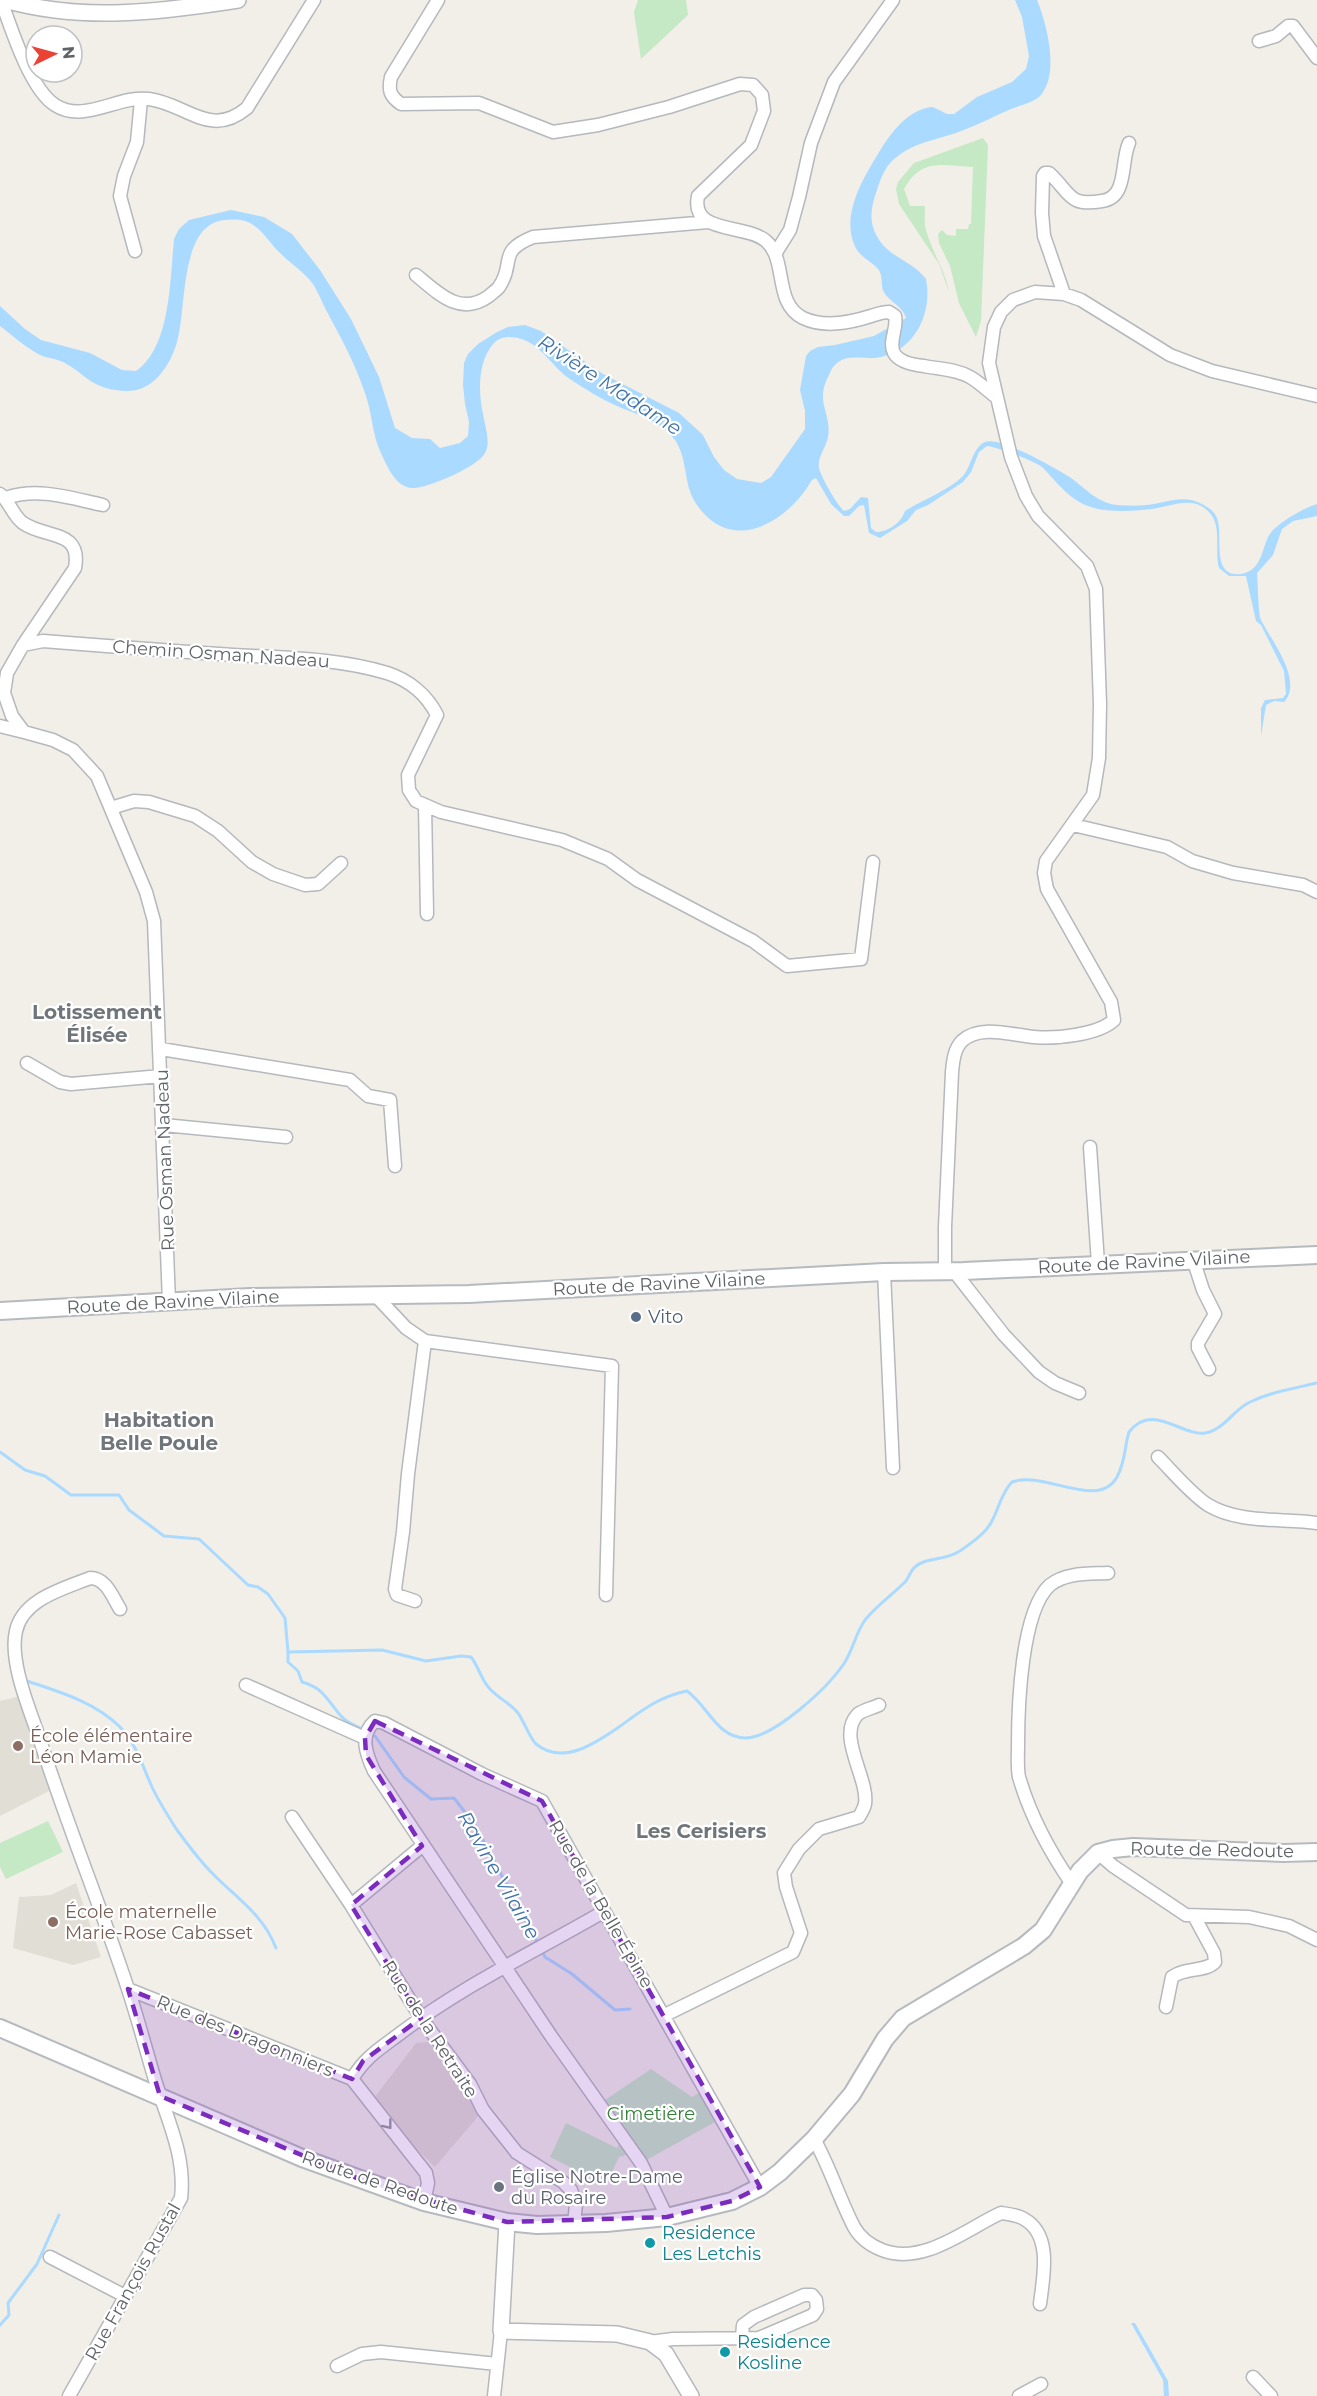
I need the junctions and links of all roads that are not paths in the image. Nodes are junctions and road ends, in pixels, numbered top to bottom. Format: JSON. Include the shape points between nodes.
{"nodes":[{"id":1,"x":3,"y":0,"type":"edge"},
{"id":2,"x":238,"y":0,"type":"edge"},
{"id":3,"x":314,"y":0,"type":"edge"},
{"id":4,"x":438,"y":0,"type":"edge"},
{"id":5,"x":893,"y":0,"type":"edge"},
{"id":6,"x":1260,"y":41,"type":"dead end"},
{"id":7,"x":1317,"y":58,"type":"edge"},
{"id":8,"x":141,"y":99,"type":"junction"},
{"id":9,"x":1129,"y":142,"type":"dead end"},
{"id":10,"x":708,"y":222,"type":"junction"},
{"id":11,"x":135,"y":251,"type":"dead end"},
{"id":12,"x":775,"y":254,"type":"junction"},
{"id":13,"x":416,"y":275,"type":"dead end"},
{"id":14,"x":1064,"y":294,"type":"junction"},
{"id":15,"x":1317,"y":396,"type":"edge"},
{"id":16,"x":996,"y":397,"type":"junction"},
{"id":17,"x":3,"y":496,"type":"edge"},
{"id":18,"x":103,"y":505,"type":"dead end"},
{"id":19,"x":23,"y":645,"type":"junction"},
{"id":20,"x":0,"y":726,"type":"edge"},
{"id":21,"x":24,"y":732,"type":"junction"},
{"id":22,"x":425,"y":805,"type":"junction"},
{"id":23,"x":111,"y":808,"type":"junction"},
{"id":24,"x":1073,"y":825,"type":"junction"},
{"id":25,"x":873,"y":862,"type":"dead end"},
{"id":26,"x":341,"y":863,"type":"dead end"},
{"id":27,"x":1317,"y":892,"type":"edge"},
{"id":28,"x":427,"y":914,"type":"dead end"},
{"id":29,"x":160,"y":1049,"type":"junction"},
{"id":30,"x":27,"y":1063,"type":"dead end"},
{"id":31,"x":162,"y":1076,"type":"junction"},
{"id":32,"x":164,"y":1125,"type":"junction"},
{"id":33,"x":286,"y":1137,"type":"dead end"},
{"id":34,"x":1090,"y":1147,"type":"dead end"},
{"id":35,"x":395,"y":1166,"type":"dead end"},
{"id":36,"x":1317,"y":1255,"type":"edge"},
{"id":37,"x":1194,"y":1259,"type":"junction"},
{"id":38,"x":1098,"y":1263,"type":"junction"},
{"id":39,"x":950,"y":1271,"type":"junction"},
{"id":40,"x":884,"y":1272,"type":"junction"},
{"id":41,"x":375,"y":1296,"type":"junction"},
{"id":42,"x":170,"y":1302,"type":"junction"},
{"id":43,"x":0,"y":1311,"type":"edge"},
{"id":44,"x":424,"y":1341,"type":"junction"},
{"id":45,"x":1209,"y":1369,"type":"dead end"},
{"id":46,"x":1079,"y":1393,"type":"dead end"},
{"id":47,"x":1158,"y":1457,"type":"dead end"},
{"id":48,"x":893,"y":1468,"type":"dead end"},
{"id":49,"x":1317,"y":1523,"type":"edge"},
{"id":50,"x":1108,"y":1573,"type":"dead end"},
{"id":51,"x":606,"y":1595,"type":"dead end"},
{"id":52,"x":416,"y":1601,"type":"dead end"},
{"id":53,"x":120,"y":1608,"type":"dead end"},
{"id":54,"x":246,"y":1685,"type":"dead end"},
{"id":55,"x":879,"y":1705,"type":"dead end"},
{"id":56,"x":365,"y":1738,"type":"junction"},
{"id":57,"x":292,"y":1817,"type":"dead end"},
{"id":58,"x":422,"y":1846,"type":"junction"},
{"id":59,"x":1317,"y":1852,"type":"edge"},
{"id":60,"x":1098,"y":1853,"type":"junction"},
{"id":61,"x":1072,"y":1884,"type":"junction"},
{"id":62,"x":351,"y":1905,"type":"junction"},
{"id":63,"x":603,"y":1912,"type":"junction"},
{"id":64,"x":1194,"y":1916,"type":"junction"},
{"id":65,"x":1317,"y":1940,"type":"edge"},
{"id":66,"x":505,"y":1966,"type":"junction"},
{"id":67,"x":128,"y":1989,"type":"junction"},
{"id":68,"x":1166,"y":2007,"type":"dead end"},
{"id":69,"x":665,"y":2015,"type":"junction"},
{"id":70,"x":421,"y":2018,"type":"junction"},
{"id":71,"x":0,"y":2028,"type":"edge"},
{"id":72,"x":352,"y":2079,"type":"junction"},
{"id":73,"x":160,"y":2096,"type":"junction"},
{"id":74,"x":814,"y":2139,"type":"junction"},
{"id":75,"x":760,"y":2187,"type":"junction"},
{"id":76,"x":424,"y":2202,"type":"junction"},
{"id":77,"x":667,"y":2217,"type":"junction"},
{"id":78,"x":507,"y":2222,"type":"junction"},
{"id":79,"x":574,"y":2224,"type":"junction"},
{"id":80,"x":50,"y":2257,"type":"dead end"},
{"id":81,"x":125,"y":2296,"type":"junction"},
{"id":82,"x":1040,"y":2304,"type":"dead end"},
{"id":83,"x":501,"y":2331,"type":"junction"},
{"id":84,"x":742,"y":2337,"type":"junction"},
{"id":85,"x":650,"y":2342,"type":"junction"},
{"id":86,"x":497,"y":2364,"type":"junction"},
{"id":87,"x":337,"y":2366,"type":"dead end"},
{"id":88,"x":1253,"y":2377,"type":"dead end"},
{"id":89,"x":1041,"y":2384,"type":"dead end"},
{"id":90,"x":69,"y":2396,"type":"edge"},
{"id":91,"x":494,"y":2396,"type":"edge"},
{"id":92,"x":691,"y":2396,"type":"edge"},
{"id":93,"x":1019,"y":2396,"type":"edge"},
{"id":94,"x":1271,"y":2396,"type":"edge"}],
"edges":[{"from":1,"to":2,"type":"street","via":[[58,11],[126,14]]},
{"from":1,"to":8,"type":"street","via":[[36,83],[56,106],[76,112]]},
{"from":3,"to":8,"type":"street","via":[[258,93],[234,118],[213,122]]},
{"from":4,"to":10,"type":"street","via":[[391,77],[388,89],[401,104],[479,103],[553,132],[669,107],[740,84],[753,86],[762,95],[764,111],[751,145],[698,196],[699,216]]},
{"from":5,"to":12,"type":"street","via":[[834,82],[811,142],[790,230]]},
{"from":6,"to":7,"type":"street","via":[[1293,26]]},
{"from":8,"to":11,"type":"street","via":[[137,142],[120,196]]},
{"from":9,"to":14,"type":"street","via":[[1119,187],[1106,201],[1085,205],[1077,202],[1049,173],[1043,176],[1044,236]]},
{"from":10,"to":12,"type":"street","via":[[753,234],[766,241]]},
{"from":10,"to":13,"type":"street","via":[[521,241],[508,255],[499,288],[472,304],[452,301]]},
{"from":12,"to":16,"type":"street","via":[[789,305],[801,317],[836,324],[889,312],[897,324],[892,342],[898,358],[955,371]]},
{"from":14,"to":15,"type":"street","via":[[1081,300],[1170,355],[1212,371]]},
{"from":14,"to":16,"type":"street","via":[[1035,292],[1013,300],[1001,312],[994,327],[990,363]]},
{"from":16,"to":24,"type":"street","via":[[1011,457],[1026,496],[1038,516],[1087,566],[1096,589],[1099,758],[1093,795]]},
{"from":17,"to":18,"type":"street","via":[[43,493]]},
{"from":17,"to":19,"type":"street","via":[[20,521],[34,530],[69,541],[76,551],[75,568]]},
{"from":19,"to":21,"type":"street","via":[[7,673],[4,693],[12,716]]},
{"from":19,"to":22,"type":"street","name":"Chemin Osman Nadeau","via":[[43,641],[329,660],[388,673],[408,682],[430,700],[437,715],[408,775],[409,790],[416,801]]},
{"from":20,"to":21,"type":"street","name":"Rue Osman Nadeau"},
{"from":21,"to":23,"type":"street","name":"Rue Osman Nadeau","via":[[73,750],[97,776]]},
{"from":22,"to":25,"type":"street","via":[[562,840],[608,859],[637,880],[753,941],[787,966],[861,959]]},
{"from":22,"to":28,"type":"street"},
{"from":23,"to":26,"type":"street","via":[[134,801],[148,802],[195,816],[252,862],[305,885],[318,884]]},
{"from":23,"to":29,"type":"street","name":"Rue Osman Nadeau","via":[[154,921]]},
{"from":24,"to":27,"type":"street","via":[[1167,847],[1192,861],[1233,873],[1303,885]]},
{"from":24,"to":39,"type":"street","via":[[1046,861],[1047,889],[1111,1002],[1114,1020],[1091,1032],[1036,1037],[985,1031],[962,1041],[952,1072],[945,1227]]},
{"from":29,"to":31,"type":"street","name":"Rue Osman Nadeau"},
{"from":29,"to":35,"type":"street","via":[[350,1080],[368,1096],[390,1100]]},
{"from":30,"to":31,"type":"street","via":[[71,1084]]},
{"from":31,"to":32,"type":"street","name":"Rue Osman Nadeau"},
{"from":32,"to":33,"type":"street"},
{"from":32,"to":42,"type":"street","name":"Rue Osman Nadeau"},
{"from":34,"to":38,"type":"street"},
{"from":36,"to":37,"type":"main road","name":"Route de Ravine Vilaine"},
{"from":37,"to":38,"type":"main road","name":"Route de Ravine Vilaine"},
{"from":37,"to":45,"type":"street","via":[[1215,1314],[1198,1343]]},
{"from":38,"to":39,"type":"main road","name":"Route de Ravine Vilaine"},
{"from":39,"to":40,"type":"main road","name":"Route de Ravine Vilaine"},
{"from":39,"to":46,"type":"street","via":[[1039,1372]]},
{"from":40,"to":41,"type":"main road","name":"Route de Ravine Vilaine"},
{"from":40,"to":48,"type":"street"},
{"from":41,"to":42,"type":"main road","name":"Route de Ravine Vilaine"},
{"from":41,"to":44,"type":"street"},
{"from":42,"to":43,"type":"main road","name":"Route de Ravine Vilaine"},
{"from":44,"to":51,"type":"street","via":[[612,1366]]},
{"from":44,"to":52,"type":"street","via":[[395,1589],[397,1595]]},
{"from":47,"to":49,"type":"street","via":[[1206,1504],[1218,1510],[1264,1520]]},
{"from":50,"to":61,"type":"street","via":[[1079,1575],[1051,1585],[1035,1611],[1022,1672],[1018,1775],[1052,1855]]},
{"from":53,"to":67,"type":"street","name":"Rue François Rustal","via":[[104,1583],[96,1578],[40,1599],[15,1631],[15,1656],[48,1766]]},
{"from":54,"to":56,"type":"street"},
{"from":55,"to":69,"type":"street","via":[[858,1714],[851,1727],[852,1747],[865,1789],[865,1806],[859,1817],[819,1828],[784,1873],[801,1934],[793,1952]]},
{"from":56,"to":58,"type":"street","via":[[366,1755],[374,1771]]},
{"from":56,"to":63,"type":"street","name":"Rue de la Belle Épine","via":[[375,1721],[384,1723],[542,1801]]},
{"from":57,"to":62,"type":"street","name":"Rue de la Retraite"},
{"from":58,"to":62,"type":"street"},
{"from":58,"to":66,"type":"street"},
{"from":59,"to":60,"type":"main road","name":"Route de Redoute","via":[[1133,1847]]},
{"from":60,"to":61,"type":"main road","name":"Route de Redoute"},
{"from":60,"to":64,"type":"street","via":[[1179,1912]]},
{"from":61,"to":74,"type":"main road","name":"Route de Redoute","via":[[1043,1930],[1024,1946],[903,2018],[885,2039],[852,2094]]},
{"from":62,"to":70,"type":"street","name":"Rue de la Retraite"},
{"from":63,"to":66,"type":"street","name":"Rue des Dragonniers"},
{"from":63,"to":69,"type":"street","name":"Rue de la Belle Épine"},
{"from":64,"to":65,"type":"street","via":[[1249,1917],[1289,1926]]},
{"from":64,"to":68,"type":"street","via":[[1215,1962],[1210,1967],[1181,1971],[1172,1977]]},
{"from":66,"to":70,"type":"street","name":"Rue des Dragonniers"},
{"from":66,"to":77,"type":"street","via":[[641,2163]]},
{"from":67,"to":72,"type":"street","name":"Rue des Dragonniers"},
{"from":67,"to":73,"type":"street","name":"Rue François Rustal"},
{"from":69,"to":75,"type":"street","name":"Rue de la Belle Épine"},
{"from":70,"to":72,"type":"street","name":"Rue des Dragonniers","via":[[363,2061]]},
{"from":70,"to":79,"type":"street","name":"Rue de la Retraite","via":[[517,2153],[571,2190],[576,2204]]},
{"from":71,"to":73,"type":"main road","name":"Route de Redoute"},
{"from":72,"to":76,"type":"street","one_way":true,"via":[[426,2173]]},
{"from":73,"to":76,"type":"main road","name":"Route de Redoute","via":[[302,2158]]},
{"from":73,"to":81,"type":"street","name":"Rue François Rustal","via":[[183,2177],[180,2198]]},
{"from":74,"to":75,"type":"main road","name":"Route de Redoute"},
{"from":74,"to":82,"type":"street","via":[[855,2229],[872,2246],[894,2255],[914,2254],[945,2244],[1001,2212],[1025,2219],[1040,2236],[1045,2261]]},
{"from":75,"to":77,"type":"main road","name":"Route de Redoute","via":[[732,2200]]},
{"from":76,"to":78,"type":"main road","name":"Route de Redoute"},
{"from":77,"to":79,"type":"main road","name":"Route de Redoute"},
{"from":78,"to":79,"type":"main road","name":"Route de Redoute"},
{"from":78,"to":83,"type":"street"},
{"from":80,"to":81,"type":"street"},
{"from":81,"to":90,"type":"street","name":"Rue François Rustal"},
{"from":83,"to":85,"type":"street","via":[[617,2334]]},
{"from":83,"to":86,"type":"street"},
{"from":84,"to":84,"type":"street","via":[[743,2325],[754,2317],[804,2295],[812,2295],[816,2300],[818,2309],[813,2315],[763,2337]]},
{"from":84,"to":85,"type":"street"},
{"from":85,"to":92,"type":"street","via":[[666,2355]]},
{"from":86,"to":87,"type":"street","via":[[381,2352],[362,2354]]},
{"from":86,"to":91,"type":"street"},
{"from":88,"to":94,"type":"street"},
{"from":89,"to":93,"type":"street"}]}
